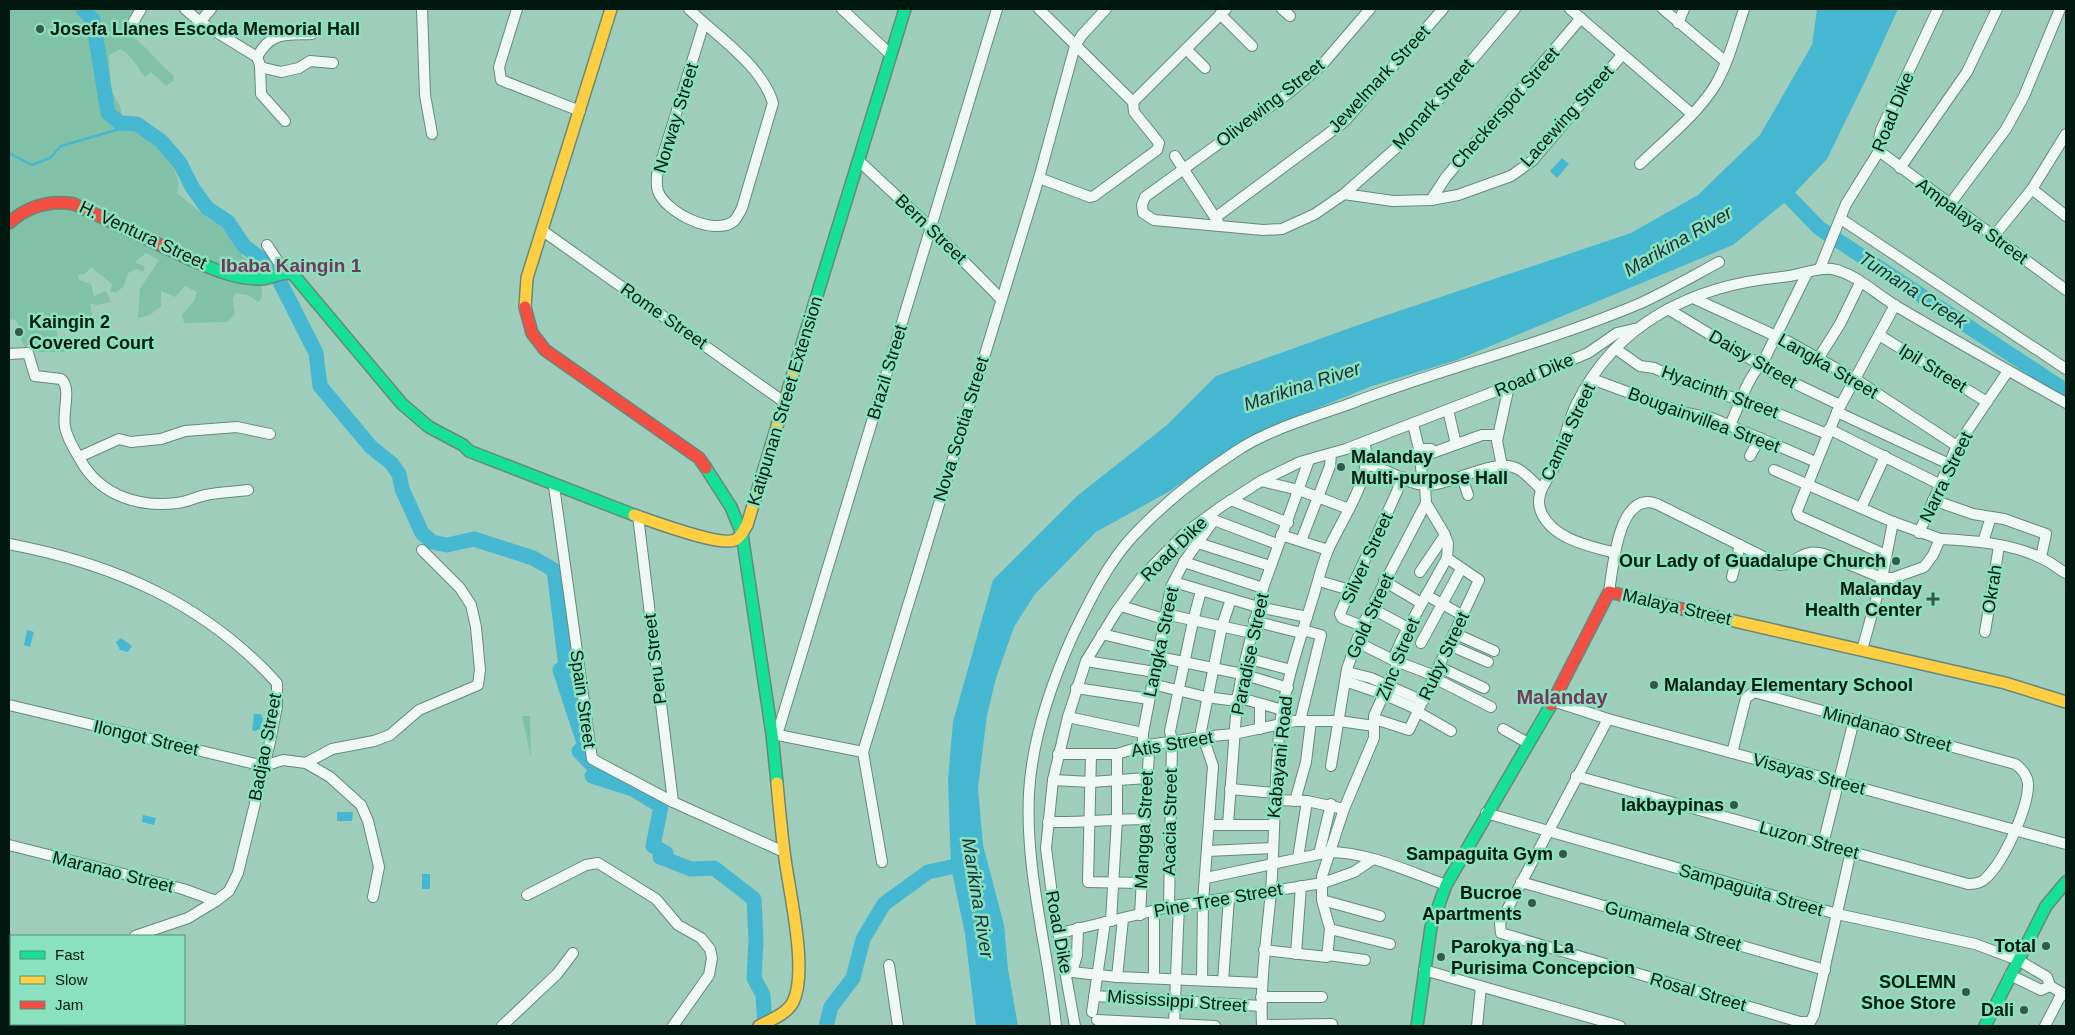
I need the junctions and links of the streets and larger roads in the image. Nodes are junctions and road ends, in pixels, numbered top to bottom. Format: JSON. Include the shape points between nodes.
{"nodes":[{"id":1,"x":141,"y":9,"type":"edge"},
{"id":2,"x":185,"y":9,"type":"edge"},
{"id":3,"x":211,"y":9,"type":"edge"},
{"id":4,"x":422,"y":9,"type":"edge"},
{"id":5,"x":516,"y":9,"type":"edge"},
{"id":6,"x":611,"y":9,"type":"edge"},
{"id":7,"x":689,"y":9,"type":"edge"},
{"id":8,"x":842,"y":9,"type":"edge"},
{"id":9,"x":905,"y":9,"type":"edge"},
{"id":10,"x":997,"y":9,"type":"edge"},
{"id":11,"x":1039,"y":9,"type":"edge"},
{"id":12,"x":1106,"y":9,"type":"edge"},
{"id":13,"x":1370,"y":9,"type":"edge"},
{"id":14,"x":1443,"y":9,"type":"edge"},
{"id":15,"x":1515,"y":9,"type":"edge"},
{"id":16,"x":1570,"y":9,"type":"edge"},
{"id":17,"x":1663,"y":9,"type":"edge"},
{"id":18,"x":1684,"y":9,"type":"edge"},
{"id":19,"x":1744,"y":9,"type":"edge"},
{"id":20,"x":1938,"y":9,"type":"edge"},
{"id":21,"x":1997,"y":9,"type":"edge"},
{"id":22,"x":2060,"y":9,"type":"edge"},
{"id":23,"x":1223,"y":12,"type":"edge"},
{"id":24,"x":1581,"y":18,"type":"junction"},
{"id":25,"x":134,"y":21,"type":"dead end"},
{"id":26,"x":200,"y":22,"type":"junction"},
{"id":27,"x":1678,"y":22,"type":"junction"},
{"id":28,"x":704,"y":24,"type":"junction"},
{"id":29,"x":312,"y":34,"type":"dead end"},
{"id":30,"x":1075,"y":46,"type":"junction"},
{"id":31,"x":1252,"y":46,"type":"dead end"},
{"id":32,"x":1186,"y":49,"type":"junction"},
{"id":33,"x":891,"y":55,"type":"junction"},
{"id":34,"x":1622,"y":55,"type":"junction"},
{"id":35,"x":258,"y":62,"type":"junction"},
{"id":36,"x":1726,"y":62,"type":"junction"},
{"id":37,"x":333,"y":63,"type":"dead end"},
{"id":38,"x":1205,"y":68,"type":"dead end"},
{"id":39,"x":1133,"y":102,"type":"junction"},
{"id":40,"x":580,"y":110,"type":"junction"},
{"id":41,"x":1692,"y":114,"type":"junction"},
{"id":42,"x":285,"y":121,"type":"dead end"},
{"id":43,"x":432,"y":134,"type":"dead end"},
{"id":44,"x":2066,"y":134,"type":"edge"},
{"id":45,"x":1879,"y":151,"type":"junction"},
{"id":46,"x":1175,"y":156,"type":"dead end"},
{"id":47,"x":859,"y":161,"type":"junction"},
{"id":48,"x":1640,"y":164,"type":"dead end"},
{"id":49,"x":1900,"y":168,"type":"junction"},
{"id":50,"x":1184,"y":169,"type":"junction"},
{"id":51,"x":1039,"y":178,"type":"junction"},
{"id":52,"x":2032,"y":189,"type":"junction"},
{"id":53,"x":1344,"y":194,"type":"junction"},
{"id":54,"x":1431,"y":200,"type":"junction"},
{"id":55,"x":1950,"y":204,"type":"junction"},
{"id":56,"x":2066,"y":216,"type":"edge"},
{"id":57,"x":1218,"y":221,"type":"junction"},
{"id":58,"x":9,"y":223,"type":"edge"},
{"id":59,"x":1839,"y":223,"type":"junction"},
{"id":60,"x":931,"y":228,"type":"junction"},
{"id":61,"x":543,"y":231,"type":"junction"},
{"id":62,"x":1994,"y":236,"type":"junction"},
{"id":63,"x":267,"y":245,"type":"dead end"},
{"id":64,"x":1719,"y":262,"type":"dead end"},
{"id":65,"x":1820,"y":268,"type":"junction"},
{"id":66,"x":1807,"y":273,"type":"junction"},
{"id":67,"x":278,"y":274,"type":"junction"},
{"id":68,"x":1860,"y":283,"type":"junction"},
{"id":69,"x":2066,"y":290,"type":"edge"},
{"id":70,"x":1693,"y":298,"type":"junction"},
{"id":71,"x":1001,"y":299,"type":"junction"},
{"id":72,"x":1895,"y":305,"type":"junction"},
{"id":73,"x":1668,"y":309,"type":"junction"},
{"id":74,"x":1634,"y":329,"type":"junction"},
{"id":75,"x":1879,"y":335,"type":"junction"},
{"id":76,"x":1776,"y":336,"type":"junction"},
{"id":77,"x":1616,"y":349,"type":"junction"},
{"id":78,"x":9,"y":354,"type":"edge"},
{"id":79,"x":1818,"y":359,"type":"junction"},
{"id":80,"x":1760,"y":365,"type":"junction"},
{"id":81,"x":2066,"y":369,"type":"edge"},
{"id":82,"x":2008,"y":371,"type":"junction"},
{"id":83,"x":1592,"y":379,"type":"junction"},
{"id":84,"x":1855,"y":379,"type":"junction"},
{"id":85,"x":1509,"y":386,"type":"junction"},
{"id":86,"x":1742,"y":400,"type":"junction"},
{"id":87,"x":784,"y":402,"type":"junction"},
{"id":88,"x":1987,"y":402,"type":"junction"},
{"id":89,"x":2066,"y":402,"type":"edge"},
{"id":90,"x":1839,"y":408,"type":"junction"},
{"id":91,"x":1448,"y":410,"type":"junction"},
{"id":92,"x":1412,"y":424,"type":"junction"},
{"id":93,"x":1730,"y":425,"type":"junction"},
{"id":94,"x":1828,"y":431,"type":"junction"},
{"id":95,"x":270,"y":434,"type":"dead end"},
{"id":96,"x":1498,"y":435,"type":"junction"},
{"id":97,"x":1760,"y":438,"type":"junction"},
{"id":98,"x":1364,"y":442,"type":"junction"},
{"id":99,"x":1456,"y":444,"type":"junction"},
{"id":100,"x":1957,"y":446,"type":"junction"},
{"id":101,"x":1418,"y":449,"type":"junction"},
{"id":102,"x":1331,"y":454,"type":"junction"},
{"id":103,"x":1750,"y":456,"type":"dead end"},
{"id":104,"x":1885,"y":456,"type":"junction"},
{"id":105,"x":79,"y":458,"type":"junction"},
{"id":106,"x":1309,"y":460,"type":"junction"},
{"id":107,"x":1816,"y":462,"type":"junction"},
{"id":108,"x":1367,"y":464,"type":"junction"},
{"id":109,"x":1949,"y":464,"type":"junction"},
{"id":110,"x":1502,"y":466,"type":"junction"},
{"id":111,"x":1774,"y":470,"type":"dead end"},
{"id":112,"x":1403,"y":477,"type":"junction"},
{"id":113,"x":1462,"y":477,"type":"junction"},
{"id":114,"x":1261,"y":481,"type":"junction"},
{"id":115,"x":1424,"y":485,"type":"junction"},
{"id":116,"x":1808,"y":485,"type":"junction"},
{"id":117,"x":1941,"y":485,"type":"junction"},
{"id":118,"x":554,"y":486,"type":"junction"},
{"id":119,"x":1541,"y":489,"type":"junction"},
{"id":120,"x":248,"y":490,"type":"dead end"},
{"id":121,"x":1299,"y":490,"type":"junction"},
{"id":122,"x":1468,"y":495,"type":"dead end"},
{"id":123,"x":1318,"y":497,"type":"junction"},
{"id":124,"x":1231,"y":500,"type":"junction"},
{"id":125,"x":1933,"y":500,"type":"junction"},
{"id":126,"x":1426,"y":503,"type":"junction"},
{"id":127,"x":1861,"y":508,"type":"junction"},
{"id":128,"x":1349,"y":509,"type":"junction"},
{"id":129,"x":638,"y":516,"type":"junction"},
{"id":130,"x":1211,"y":517,"type":"junction"},
{"id":131,"x":1991,"y":517,"type":"junction"},
{"id":132,"x":1288,"y":522,"type":"junction"},
{"id":133,"x":1893,"y":522,"type":"junction"},
{"id":134,"x":1918,"y":533,"type":"junction"},
{"id":135,"x":742,"y":534,"type":"junction"},
{"id":136,"x":1444,"y":534,"type":"junction"},
{"id":137,"x":1940,"y":539,"type":"junction"},
{"id":138,"x":1279,"y":540,"type":"junction"},
{"id":139,"x":1301,"y":541,"type":"junction"},
{"id":140,"x":1983,"y":542,"type":"junction"},
{"id":141,"x":9,"y":544,"type":"edge"},
{"id":142,"x":1198,"y":544,"type":"junction"},
{"id":143,"x":1740,"y":546,"type":"junction"},
{"id":144,"x":1999,"y":546,"type":"junction"},
{"id":145,"x":422,"y":550,"type":"dead end"},
{"id":146,"x":1328,"y":550,"type":"junction"},
{"id":147,"x":1616,"y":552,"type":"junction"},
{"id":148,"x":1886,"y":554,"type":"junction"},
{"id":149,"x":1447,"y":558,"type":"junction"},
{"id":150,"x":2041,"y":558,"type":"junction"},
{"id":151,"x":1184,"y":562,"type":"junction"},
{"id":152,"x":1270,"y":566,"type":"junction"},
{"id":153,"x":1461,"y":569,"type":"junction"},
{"id":154,"x":1420,"y":572,"type":"dead end"},
{"id":155,"x":2066,"y":573,"type":"edge"},
{"id":156,"x":1732,"y":577,"type":"dead end"},
{"id":157,"x":1882,"y":578,"type":"junction"},
{"id":158,"x":1319,"y":581,"type":"junction"},
{"id":159,"x":1384,"y":581,"type":"junction"},
{"id":160,"x":1174,"y":582,"type":"junction"},
{"id":161,"x":1263,"y":588,"type":"junction"},
{"id":162,"x":1350,"y":590,"type":"junction"},
{"id":163,"x":1201,"y":591,"type":"junction"},
{"id":164,"x":1609,"y":592,"type":"junction"},
{"id":165,"x":1231,"y":599,"type":"junction"},
{"id":166,"x":1424,"y":599,"type":"junction"},
{"id":167,"x":1441,"y":604,"type":"junction"},
{"id":168,"x":1121,"y":606,"type":"junction"},
{"id":169,"x":1258,"y":607,"type":"junction"},
{"id":170,"x":1371,"y":608,"type":"junction"},
{"id":171,"x":1462,"y":615,"type":"junction"},
{"id":172,"x":1165,"y":616,"type":"junction"},
{"id":173,"x":1307,"y":617,"type":"junction"},
{"id":174,"x":1193,"y":621,"type":"junction"},
{"id":175,"x":1254,"y":621,"type":"junction"},
{"id":176,"x":1222,"y":626,"type":"junction"},
{"id":177,"x":1362,"y":626,"type":"junction"},
{"id":178,"x":1408,"y":628,"type":"junction"},
{"id":179,"x":1303,"y":631,"type":"junction"},
{"id":180,"x":1986,"y":632,"type":"dead end"},
{"id":181,"x":1252,"y":633,"type":"junction"},
{"id":182,"x":1454,"y":633,"type":"junction"},
{"id":183,"x":1102,"y":634,"type":"junction"},
{"id":184,"x":1356,"y":642,"type":"junction"},
{"id":185,"x":1421,"y":642,"type":"dead end"},
{"id":186,"x":1448,"y":646,"type":"junction"},
{"id":187,"x":1862,"y":650,"type":"junction"},
{"id":188,"x":1494,"y":651,"type":"dead end"},
{"id":189,"x":1159,"y":652,"type":"junction"},
{"id":190,"x":1246,"y":658,"type":"junction"},
{"id":191,"x":1395,"y":660,"type":"junction"},
{"id":192,"x":1086,"y":661,"type":"junction"},
{"id":193,"x":1184,"y":662,"type":"junction"},
{"id":194,"x":1488,"y":662,"type":"dead end"},
{"id":195,"x":1213,"y":669,"type":"junction"},
{"id":196,"x":1291,"y":670,"type":"junction"},
{"id":197,"x":1155,"y":672,"type":"junction"},
{"id":198,"x":1436,"y":673,"type":"junction"},
{"id":199,"x":1242,"y":674,"type":"junction"},
{"id":200,"x":1346,"y":676,"type":"junction"},
{"id":201,"x":1152,"y":684,"type":"junction"},
{"id":202,"x":1076,"y":688,"type":"junction"},
{"id":203,"x":1288,"y":688,"type":"junction"},
{"id":204,"x":1484,"y":688,"type":"dead end"},
{"id":205,"x":1179,"y":689,"type":"junction"},
{"id":206,"x":1385,"y":690,"type":"junction"},
{"id":207,"x":1206,"y":698,"type":"junction"},
{"id":208,"x":1149,"y":699,"type":"junction"},
{"id":209,"x":1237,"y":700,"type":"junction"},
{"id":210,"x":1553,"y":701,"type":"junction"},
{"id":211,"x":2066,"y":702,"type":"edge"},
{"id":212,"x":1260,"y":704,"type":"junction"},
{"id":213,"x":9,"y":705,"type":"edge"},
{"id":214,"x":1420,"y":708,"type":"junction"},
{"id":215,"x":1491,"y":708,"type":"dead end"},
{"id":216,"x":1283,"y":710,"type":"junction"},
{"id":217,"x":1068,"y":717,"type":"junction"},
{"id":218,"x":1608,"y":718,"type":"junction"},
{"id":219,"x":1854,"y":720,"type":"junction"},
{"id":220,"x":1300,"y":721,"type":"junction"},
{"id":221,"x":1311,"y":721,"type":"junction"},
{"id":222,"x":1339,"y":721,"type":"junction"},
{"id":223,"x":1374,"y":722,"type":"junction"},
{"id":224,"x":1280,"y":724,"type":"junction"},
{"id":225,"x":1260,"y":729,"type":"junction"},
{"id":226,"x":1503,"y":729,"type":"dead end"},
{"id":227,"x":1408,"y":731,"type":"joint"},
{"id":228,"x":1451,"y":731,"type":"dead end"},
{"id":229,"x":1143,"y":733,"type":"junction"},
{"id":230,"x":774,"y":734,"type":"junction"},
{"id":231,"x":1234,"y":734,"type":"junction"},
{"id":232,"x":1201,"y":737,"type":"junction"},
{"id":233,"x":270,"y":742,"type":"junction"},
{"id":234,"x":1172,"y":742,"type":"junction"},
{"id":235,"x":1528,"y":743,"type":"junction"},
{"id":236,"x":1145,"y":746,"type":"junction"},
{"id":237,"x":863,"y":752,"type":"junction"},
{"id":238,"x":1732,"y":753,"type":"junction"},
{"id":239,"x":1058,"y":754,"type":"junction"},
{"id":240,"x":1117,"y":754,"type":"junction"},
{"id":241,"x":1090,"y":755,"type":"junction"},
{"id":242,"x":282,"y":760,"type":"junction"},
{"id":243,"x":306,"y":763,"type":"junction"},
{"id":244,"x":264,"y":766,"type":"junction"},
{"id":245,"x":1331,"y":766,"type":"dead end"},
{"id":246,"x":1576,"y":776,"type":"junction"},
{"id":247,"x":1147,"y":778,"type":"junction"},
{"id":248,"x":1053,"y":780,"type":"junction"},
{"id":249,"x":1117,"y":781,"type":"junction"},
{"id":250,"x":1091,"y":782,"type":"junction"},
{"id":251,"x":1839,"y":782,"type":"junction"},
{"id":252,"x":1230,"y":789,"type":"junction"},
{"id":253,"x":1275,"y":796,"type":"junction"},
{"id":254,"x":1295,"y":800,"type":"junction"},
{"id":255,"x":1307,"y":801,"type":"junction"},
{"id":256,"x":673,"y":802,"type":"junction"},
{"id":257,"x":1331,"y":804,"type":"junction"},
{"id":258,"x":1344,"y":808,"type":"junction"},
{"id":259,"x":1486,"y":814,"type":"junction"},
{"id":260,"x":1117,"y":819,"type":"junction"},
{"id":261,"x":1145,"y":819,"type":"junction"},
{"id":262,"x":1048,"y":822,"type":"junction"},
{"id":263,"x":1088,"y":823,"type":"junction"},
{"id":264,"x":1210,"y":825,"type":"junction"},
{"id":265,"x":1228,"y":825,"type":"junction"},
{"id":266,"x":1273,"y":825,"type":"junction"},
{"id":267,"x":2017,"y":831,"type":"junction"},
{"id":268,"x":1546,"y":832,"type":"junction"},
{"id":269,"x":1823,"y":844,"type":"junction"},
{"id":270,"x":2066,"y":844,"type":"edge"},
{"id":271,"x":9,"y":845,"type":"edge"},
{"id":272,"x":1272,"y":848,"type":"junction"},
{"id":273,"x":1208,"y":851,"type":"junction"},
{"id":274,"x":1851,"y":851,"type":"junction"},
{"id":275,"x":784,"y":852,"type":"junction"},
{"id":276,"x":1324,"y":853,"type":"junction"},
{"id":277,"x":1298,"y":858,"type":"junction"},
{"id":278,"x":1373,"y":859,"type":"junction"},
{"id":279,"x":882,"y":862,"type":"dead end"},
{"id":280,"x":1272,"y":864,"type":"junction"},
{"id":281,"x":1206,"y":878,"type":"junction"},
{"id":282,"x":1114,"y":882,"type":"junction"},
{"id":283,"x":1522,"y":882,"type":"junction"},
{"id":284,"x":2066,"y":882,"type":"edge"},
{"id":285,"x":1142,"y":883,"type":"junction"},
{"id":286,"x":1323,"y":883,"type":"junction"},
{"id":287,"x":1446,"y":885,"type":"junction"},
{"id":288,"x":1301,"y":886,"type":"junction"},
{"id":289,"x":1271,"y":890,"type":"junction"},
{"id":290,"x":526,"y":895,"type":"dead end"},
{"id":291,"x":373,"y":897,"type":"dead end"},
{"id":292,"x":1229,"y":898,"type":"junction"},
{"id":293,"x":1322,"y":900,"type":"junction"},
{"id":294,"x":216,"y":902,"type":"junction"},
{"id":295,"x":1204,"y":902,"type":"junction"},
{"id":296,"x":1174,"y":906,"type":"junction"},
{"id":297,"x":1154,"y":910,"type":"junction"},
{"id":298,"x":1837,"y":914,"type":"junction"},
{"id":299,"x":1140,"y":915,"type":"junction"},
{"id":300,"x":1380,"y":916,"type":"dead end"},
{"id":301,"x":1123,"y":919,"type":"junction"},
{"id":302,"x":1108,"y":922,"type":"junction"},
{"id":303,"x":1078,"y":928,"type":"junction"},
{"id":304,"x":1330,"y":929,"type":"junction"},
{"id":305,"x":1060,"y":933,"type":"junction"},
{"id":306,"x":138,"y":935,"type":"edge"},
{"id":307,"x":1390,"y":944,"type":"dead end"},
{"id":308,"x":1264,"y":950,"type":"junction"},
{"id":309,"x":574,"y":953,"type":"dead end"},
{"id":310,"x":1296,"y":954,"type":"junction"},
{"id":311,"x":1327,"y":956,"type":"junction"},
{"id":312,"x":1365,"y":960,"type":"dead end"},
{"id":313,"x":2018,"y":960,"type":"junction"},
{"id":314,"x":889,"y":965,"type":"dead end"},
{"id":315,"x":1424,"y":970,"type":"junction"},
{"id":316,"x":1825,"y":970,"type":"junction"},
{"id":317,"x":1069,"y":972,"type":"junction"},
{"id":318,"x":1097,"y":975,"type":"junction"},
{"id":319,"x":2010,"y":975,"type":"junction"},
{"id":320,"x":1117,"y":977,"type":"junction"},
{"id":321,"x":1154,"y":978,"type":"junction"},
{"id":322,"x":1177,"y":980,"type":"junction"},
{"id":323,"x":1202,"y":980,"type":"junction"},
{"id":324,"x":1223,"y":981,"type":"junction"},
{"id":325,"x":1261,"y":983,"type":"junction"},
{"id":326,"x":2050,"y":986,"type":"junction"},
{"id":327,"x":1481,"y":987,"type":"junction"},
{"id":328,"x":2064,"y":994,"type":"edge"},
{"id":329,"x":1094,"y":996,"type":"junction"},
{"id":330,"x":1322,"y":997,"type":"dead end"},
{"id":331,"x":1175,"y":1002,"type":"junction"},
{"id":332,"x":1261,"y":1002,"type":"junction"},
{"id":333,"x":763,"y":1024,"type":"edge"},
{"id":334,"x":1332,"y":1024,"type":"dead end"},
{"id":335,"x":1605,"y":1024,"type":"edge"},
{"id":336,"x":1808,"y":1024,"type":"edge"},
{"id":337,"x":1262,"y":1025,"type":"edge"},
{"id":338,"x":502,"y":1026,"type":"edge"},
{"id":339,"x":673,"y":1026,"type":"edge"},
{"id":340,"x":898,"y":1026,"type":"edge"},
{"id":341,"x":1056,"y":1026,"type":"edge"},
{"id":342,"x":1075,"y":1026,"type":"edge"},
{"id":343,"x":1174,"y":1026,"type":"edge"},
{"id":344,"x":1215,"y":1026,"type":"edge"},
{"id":345,"x":1417,"y":1026,"type":"edge"},
{"id":346,"x":1477,"y":1026,"type":"edge"},
{"id":347,"x":1620,"y":1026,"type":"edge"},
{"id":348,"x":1985,"y":1026,"type":"edge"},
{"id":349,"x":2044,"y":1026,"type":"edge"}],
"edges":[{"from":1,"to":25,"type":"street"},
{"from":2,"to":26,"type":"street"},
{"from":3,"to":26,"type":"street"},
{"from":4,"to":43,"type":"street","via":[[425,95]]},
{"from":5,"to":40,"type":"street","via":[[499,67],[501,80]]},
{"from":6,"to":40,"type":"street"},
{"from":7,"to":28,"type":"street","name":"Norway Street"},
{"from":8,"to":33,"type":"street"},
{"from":9,"to":33,"type":"street","name":"Katipunan Street Extension"},
{"from":10,"to":60,"type":"street","name":"Brazil Street"},
{"from":11,"to":30,"type":"street"},
{"from":12,"to":30,"type":"street","name":"Nova Scotia Street"},
{"from":13,"to":50,"type":"street","name":"Olivewing Street","via":[[1321,66]]},
{"from":14,"to":57,"type":"street","name":"Jewelmark Street","via":[[1344,122]]},
{"from":15,"to":53,"type":"street","name":"Monark Street","via":[[1404,141]]},
{"from":16,"to":24,"type":"street"},
{"from":17,"to":27,"type":"street"},
{"from":18,"to":27,"type":"street"},
{"from":19,"to":36,"type":"street"},
{"from":20,"to":45,"type":"street","name":"Road Dike","via":[[1881,130]]},
{"from":21,"to":49,"type":"street","via":[[1967,72]]},
{"from":22,"to":55,"type":"street","via":[[2024,96],[2006,129]]},
{"from":23,"to":31,"type":"street"},
{"from":23,"to":32,"type":"street"},
{"from":24,"to":34,"type":"street"},
{"from":24,"to":54,"type":"street","name":"Checkerspot Street","via":[[1446,177]]},
{"from":26,"to":35,"type":"street"},
{"from":27,"to":36,"type":"street"},
{"from":28,"to":28,"type":"street","name":"Norway Street","via":[[768,87],[773,103],[742,208],[734,222],[719,226],[706,226],[691,220],[670,207],[657,190],[657,175]]},
{"from":29,"to":35,"type":"street","via":[[280,35],[266,44]]},
{"from":30,"to":39,"type":"street"},
{"from":30,"to":51,"type":"street","name":"Nova Scotia Street"},
{"from":32,"to":38,"type":"street"},
{"from":32,"to":39,"type":"street"},
{"from":33,"to":47,"type":"street","name":"Katipunan Street Extension"},
{"from":34,"to":41,"type":"street"},
{"from":34,"to":54,"type":"street","name":"Lacewing Street","via":[[1532,161],[1511,176],[1458,195]]},
{"from":35,"to":37,"type":"street","via":[[281,72],[299,68],[310,61]]},
{"from":35,"to":42,"type":"street","via":[[261,94]]},
{"from":36,"to":41,"type":"street","via":[[1710,93]]},
{"from":39,"to":51,"type":"street","via":[[1134,112],[1159,143],[1158,150],[1094,196]]},
{"from":40,"to":61,"type":"street"},
{"from":41,"to":48,"type":"street"},
{"from":44,"to":52,"type":"street"},
{"from":45,"to":49,"type":"street","name":"Ampalaya Street"},
{"from":45,"to":59,"type":"street","name":"Road Dike","via":[[1851,196]]},
{"from":46,"to":50,"type":"street"},
{"from":47,"to":60,"type":"street","name":"Bern Street"},
{"from":47,"to":87,"type":"street","name":"Katipunan Street Extension"},
{"from":49,"to":55,"type":"street","name":"Ampalaya Street"},
{"from":50,"to":57,"type":"street"},
{"from":50,"to":57,"type":"street","via":[[1145,196],[1143,213],[1154,220]]},
{"from":51,"to":71,"type":"street","name":"Nova Scotia Street"},
{"from":52,"to":56,"type":"street"},
{"from":52,"to":62,"type":"street"},
{"from":53,"to":54,"type":"street","name":"Lacewing Street","via":[[1371,199]]},
{"from":53,"to":57,"type":"street","via":[[1314,214],[1282,229],[1263,230]]},
{"from":55,"to":62,"type":"street","name":"Ampalaya Street"},
{"from":58,"to":67,"type":"street","name":"H. Ventura Street","via":[[36,206],[78,204],[206,265],[245,277]]},
{"from":59,"to":65,"type":"street","name":"Road Dike"},
{"from":59,"to":81,"type":"street"},
{"from":60,"to":71,"type":"street","name":"Bern Street"},
{"from":60,"to":230,"type":"street","name":"Brazil Street"},
{"from":61,"to":87,"type":"street","name":"Rome Street"},
{"from":61,"to":135,"type":"street","via":[[526,294],[525,316],[532,335],[545,350],[699,458],[734,513]]},
{"from":62,"to":69,"type":"street","name":"Ampalaya Street"},
{"from":63,"to":67,"type":"street"},
{"from":64,"to":341,"type":"street","via":[[1641,303],[1394,387],[1286,427],[1240,448],[1194,481],[1132,537],[1079,622],[1057,671],[1042,721],[1029,793],[1032,877]]},
{"from":65,"to":66,"type":"street"},
{"from":65,"to":68,"type":"street","via":[[1834,269]]},
{"from":66,"to":70,"type":"street","via":[[1728,286]]},
{"from":66,"to":76,"type":"street"},
{"from":67,"to":118,"type":"street","via":[[298,277],[415,417],[482,458],[489,458]]},
{"from":68,"to":72,"type":"street"},
{"from":68,"to":79,"type":"street"},
{"from":70,"to":73,"type":"street"},
{"from":70,"to":76,"type":"street","name":"Langka Street"},
{"from":71,"to":237,"type":"street","name":"Nova Scotia Street"},
{"from":72,"to":75,"type":"street"},
{"from":72,"to":82,"type":"street"},
{"from":73,"to":74,"type":"street"},
{"from":73,"to":80,"type":"street","name":"Daisy Street"},
{"from":74,"to":77,"type":"street","name":"Camia Street"},
{"from":74,"to":85,"type":"street","name":"Road Dike","via":[[1617,333],[1588,352]]},
{"from":75,"to":84,"type":"street"},
{"from":75,"to":88,"type":"street","name":"Ipil Street"},
{"from":76,"to":79,"type":"street","name":"Langka Street"},
{"from":76,"to":80,"type":"street"},
{"from":77,"to":83,"type":"street","name":"Camia Street"},
{"from":77,"to":86,"type":"street","name":"Hyacinth Street","via":[[1640,366],[1654,368],[1683,382]]},
{"from":78,"to":105,"type":"street","via":[[28,353],[35,376],[64,382],[67,389],[65,426]]},
{"from":79,"to":84,"type":"street","name":"Langka Street"},
{"from":80,"to":86,"type":"street"},
{"from":80,"to":90,"type":"street","name":"Daisy Street"},
{"from":82,"to":88,"type":"street","name":"Narra Street"},
{"from":82,"to":89,"type":"street"},
{"from":83,"to":93,"type":"street","name":"Bougainvillea Street","via":[[1681,412]]},
{"from":83,"to":119,"type":"street","name":"Camia Street","via":[[1574,410],[1556,464]]},
{"from":84,"to":90,"type":"street"},
{"from":84,"to":100,"type":"street","name":"Langka Street"},
{"from":85,"to":91,"type":"street","name":"Road Dike"},
{"from":85,"to":96,"type":"street"},
{"from":86,"to":93,"type":"street"},
{"from":86,"to":94,"type":"street","name":"Hyacinth Street"},
{"from":87,"to":135,"type":"street","name":"Katipunan Street Extension"},
{"from":88,"to":100,"type":"street","name":"Narra Street"},
{"from":90,"to":94,"type":"street"},
{"from":90,"to":109,"type":"street","name":"Daisy Street"},
{"from":91,"to":92,"type":"street","name":"Road Dike"},
{"from":91,"to":99,"type":"street"},
{"from":92,"to":98,"type":"street","name":"Road Dike"},
{"from":92,"to":101,"type":"street"},
{"from":93,"to":97,"type":"street","name":"Bougainvillea Street"},
{"from":94,"to":104,"type":"street","name":"Hyacinth Street"},
{"from":94,"to":107,"type":"street"},
{"from":95,"to":105,"type":"street","via":[[237,427],[185,431],[161,439],[120,440]]},
{"from":96,"to":99,"type":"street","via":[[1482,435]]},
{"from":96,"to":110,"type":"street","via":[[1497,448]]},
{"from":97,"to":103,"type":"street"},
{"from":97,"to":107,"type":"street","name":"Bougainvillea Street"},
{"from":98,"to":102,"type":"street","name":"Road Dike"},
{"from":98,"to":108,"type":"street","name":"Kabayani Road","via":[[1368,452]]},
{"from":99,"to":101,"type":"street","via":[[1432,453],[1431,449]]},
{"from":100,"to":109,"type":"street","name":"Narra Street"},
{"from":101,"to":115,"type":"street"},
{"from":102,"to":106,"type":"street","name":"Road Dike"},
{"from":102,"to":123,"type":"street","via":[[1330,466]]},
{"from":104,"to":117,"type":"street","name":"Hyacinth Street"},
{"from":104,"to":127,"type":"street"},
{"from":105,"to":120,"type":"street","via":[[99,484],[137,502],[178,503],[205,495]]},
{"from":106,"to":114,"type":"street","name":"Road Dike"},
{"from":106,"to":121,"type":"street","name":"Paradise Street"},
{"from":107,"to":116,"type":"street"},
{"from":108,"to":112,"type":"street"},
{"from":108,"to":128,"type":"street","name":"Kabayani Road"},
{"from":109,"to":117,"type":"street","name":"Narra Street"},
{"from":110,"to":113,"type":"street"},
{"from":110,"to":119,"type":"street","via":[[1518,469]]},
{"from":111,"to":116,"type":"street"},
{"from":112,"to":115,"type":"street"},
{"from":112,"to":162,"type":"street","name":"Silver Street"},
{"from":113,"to":115,"type":"street"},
{"from":113,"to":122,"type":"street"},
{"from":114,"to":121,"type":"street"},
{"from":114,"to":124,"type":"street","name":"Road Dike"},
{"from":115,"to":126,"type":"street"},
{"from":116,"to":127,"type":"street"},
{"from":116,"to":148,"type":"street","via":[[1797,514]]},
{"from":117,"to":125,"type":"street","name":"Narra Street"},
{"from":118,"to":129,"type":"street"},
{"from":118,"to":256,"type":"street","name":"Spain Street","via":[[590,755],[595,762]]},
{"from":119,"to":147,"type":"street","via":[[1540,510],[1553,529],[1584,543]]},
{"from":121,"to":123,"type":"street"},
{"from":121,"to":132,"type":"street","name":"Paradise Street"},
{"from":123,"to":128,"type":"street"},
{"from":123,"to":139,"type":"street"},
{"from":124,"to":130,"type":"street","name":"Road Dike"},
{"from":124,"to":132,"type":"street"},
{"from":125,"to":131,"type":"street"},
{"from":125,"to":134,"type":"street","name":"Narra Street"},
{"from":126,"to":136,"type":"street"},
{"from":126,"to":159,"type":"street","name":"Gold Street"},
{"from":127,"to":133,"type":"street"},
{"from":128,"to":146,"type":"street","name":"Kabayani Road"},
{"from":129,"to":135,"type":"street","via":[[720,542],[734,541]]},
{"from":129,"to":256,"type":"street","name":"Peru Street"},
{"from":130,"to":138,"type":"street"},
{"from":130,"to":142,"type":"street","name":"Langka Street"},
{"from":130,"to":168,"type":"street","name":"Road Dike","via":[[1172,546]]},
{"from":131,"to":140,"type":"street"},
{"from":131,"to":150,"type":"street","via":[[2004,518],[2047,534]]},
{"from":132,"to":138,"type":"street","name":"Paradise Street"},
{"from":133,"to":134,"type":"street"},
{"from":133,"to":148,"type":"street"},
{"from":134,"to":137,"type":"street"},
{"from":135,"to":230,"type":"street"},
{"from":136,"to":149,"type":"street","via":[[1448,543]]},
{"from":136,"to":154,"type":"street"},
{"from":137,"to":140,"type":"street"},
{"from":137,"to":157,"type":"street","via":[[1924,567],[1900,576]]},
{"from":138,"to":139,"type":"street"},
{"from":138,"to":152,"type":"street","name":"Paradise Street"},
{"from":139,"to":146,"type":"street"},
{"from":140,"to":144,"type":"street"},
{"from":141,"to":233,"type":"street","name":"Badjao Street","via":[[39,550],[153,588],[220,630],[277,683],[277,706]]},
{"from":142,"to":151,"type":"street","name":"Langka Street"},
{"from":142,"to":152,"type":"street"},
{"from":143,"to":147,"type":"street","via":[[1657,504],[1644,502],[1637,504],[1627,515]]},
{"from":143,"to":156,"type":"street"},
{"from":143,"to":157,"type":"street","via":[[1780,565],[1805,553],[1819,552]]},
{"from":144,"to":150,"type":"street"},
{"from":144,"to":180,"type":"street","name":"Okrah"},
{"from":145,"to":243,"type":"street","via":[[455,582],[471,606],[480,670],[478,685],[419,710],[390,735],[332,749]]},
{"from":146,"to":158,"type":"street","name":"Kabayani Road"},
{"from":147,"to":164,"type":"street"},
{"from":148,"to":157,"type":"street"},
{"from":149,"to":153,"type":"street"},
{"from":149,"to":166,"type":"street","name":"Zinc Street"},
{"from":150,"to":155,"type":"street"},
{"from":151,"to":160,"type":"street","name":"Langka Street"},
{"from":151,"to":161,"type":"street"},
{"from":152,"to":161,"type":"street","name":"Paradise Street"},
{"from":153,"to":167,"type":"street"},
{"from":153,"to":171,"type":"street","name":"Ruby Street","via":[[1480,579]]},
{"from":157,"to":187,"type":"street"},
{"from":158,"to":162,"type":"street"},
{"from":158,"to":173,"type":"street","name":"Kabayani Road"},
{"from":159,"to":166,"type":"street"},
{"from":159,"to":170,"type":"street","name":"Gold Street"},
{"from":160,"to":163,"type":"street"},
{"from":160,"to":172,"type":"street","name":"Langka Street"},
{"from":161,"to":169,"type":"street","name":"Paradise Street"},
{"from":162,"to":177,"type":"street","name":"Silver Street","via":[[1340,616]]},
{"from":163,"to":165,"type":"street"},
{"from":163,"to":174,"type":"street","name":"Acacia Street"},
{"from":164,"to":187,"type":"street","name":"Malaya Street"},
{"from":164,"to":210,"type":"street","name":"Malaya Street"},
{"from":165,"to":169,"type":"street"},
{"from":165,"to":176,"type":"street"},
{"from":166,"to":167,"type":"street"},
{"from":166,"to":178,"type":"street","name":"Zinc Street"},
{"from":167,"to":171,"type":"street"},
{"from":167,"to":185,"type":"street"},
{"from":168,"to":172,"type":"street"},
{"from":168,"to":183,"type":"street","name":"Road Dike"},
{"from":169,"to":173,"type":"street"},
{"from":169,"to":175,"type":"street","name":"Paradise Street"},
{"from":170,"to":177,"type":"street","name":"Gold Street"},
{"from":170,"to":178,"type":"street"},
{"from":171,"to":182,"type":"street","name":"Ruby Street"},
{"from":172,"to":174,"type":"street"},
{"from":172,"to":189,"type":"street","name":"Langka Street"},
{"from":173,"to":179,"type":"street","name":"Kabayani Road"},
{"from":174,"to":176,"type":"street"},
{"from":174,"to":193,"type":"street","name":"Acacia Street"},
{"from":175,"to":179,"type":"street"},
{"from":175,"to":181,"type":"street","name":"Paradise Street"},
{"from":176,"to":181,"type":"street"},
{"from":176,"to":195,"type":"street"},
{"from":177,"to":184,"type":"street","name":"Gold Street"},
{"from":178,"to":191,"type":"street","name":"Zinc Street"},
{"from":179,"to":196,"type":"street","name":"Kabayani Road"},
{"from":179,"to":220,"type":"street","via":[[1321,637]]},
{"from":181,"to":190,"type":"street","name":"Paradise Street"},
{"from":182,"to":186,"type":"street","name":"Ruby Street"},
{"from":182,"to":188,"type":"street"},
{"from":183,"to":189,"type":"street"},
{"from":183,"to":192,"type":"street","name":"Road Dike"},
{"from":184,"to":191,"type":"street"},
{"from":184,"to":200,"type":"street","name":"Gold Street"},
{"from":186,"to":194,"type":"street"},
{"from":186,"to":198,"type":"street","name":"Ruby Street"},
{"from":187,"to":211,"type":"street","name":"Malaya Street","via":[[2005,683]]},
{"from":189,"to":193,"type":"street"},
{"from":189,"to":197,"type":"street","name":"Langka Street"},
{"from":190,"to":196,"type":"street"},
{"from":190,"to":199,"type":"street","name":"Paradise Street"},
{"from":191,"to":198,"type":"street"},
{"from":191,"to":206,"type":"street","name":"Zinc Street","via":[[1396,667]]},
{"from":192,"to":197,"type":"street"},
{"from":192,"to":202,"type":"street","name":"Road Dike"},
{"from":193,"to":195,"type":"street"},
{"from":193,"to":205,"type":"street","name":"Acacia Street"},
{"from":195,"to":199,"type":"street"},
{"from":195,"to":207,"type":"street"},
{"from":196,"to":203,"type":"street","name":"Kabayani Road"},
{"from":197,"to":201,"type":"street","name":"Langka Street"},
{"from":198,"to":204,"type":"street"},
{"from":198,"to":214,"type":"street","name":"Ruby Street"},
{"from":198,"to":215,"type":"street"},
{"from":199,"to":203,"type":"street"},
{"from":199,"to":209,"type":"street","name":"Paradise Street"},
{"from":200,"to":206,"type":"street"},
{"from":200,"to":222,"type":"street","name":"Gold Street"},
{"from":201,"to":205,"type":"street"},
{"from":201,"to":208,"type":"street","name":"Langka Street"},
{"from":202,"to":208,"type":"street"},
{"from":202,"to":217,"type":"street","name":"Road Dike"},
{"from":203,"to":216,"type":"street","name":"Kabayani Road"},
{"from":205,"to":207,"type":"street"},
{"from":205,"to":234,"type":"street","name":"Acacia Street","via":[[1170,731]]},
{"from":206,"to":214,"type":"street"},
{"from":206,"to":223,"type":"street","name":"Zinc Street"},
{"from":207,"to":209,"type":"street"},
{"from":207,"to":232,"type":"street"},
{"from":208,"to":229,"type":"street","name":"Langka Street"},
{"from":209,"to":212,"type":"street"},
{"from":209,"to":231,"type":"street","name":"Paradise Street"},
{"from":210,"to":218,"type":"street","name":"Visayas Street"},
{"from":210,"to":235,"type":"street","name":"Malaya Street"},
{"from":212,"to":216,"type":"street"},
{"from":212,"to":225,"type":"street"},
{"from":213,"to":244,"type":"street","name":"Ilongot Street"},
{"from":214,"to":227,"type":"street","name":"Ruby Street"},
{"from":214,"to":228,"type":"street"},
{"from":216,"to":224,"type":"street","name":"Kabayani Road"},
{"from":217,"to":229,"type":"street"},
{"from":217,"to":239,"type":"street","name":"Road Dike"},
{"from":218,"to":238,"type":"street","name":"Visayas Street"},
{"from":218,"to":246,"type":"street"},
{"from":219,"to":238,"type":"street","name":"Mindanao Street","via":[[1751,692],[1746,698]]},
{"from":219,"to":251,"type":"street"},
{"from":219,"to":267,"type":"street","name":"Mindanao Street","via":[[2018,766],[2028,784]]},
{"from":220,"to":221,"type":"street","name":"Atis Street"},
{"from":220,"to":224,"type":"street","name":"Atis Street"},
{"from":221,"to":222,"type":"street","name":"Atis Street"},
{"from":221,"to":254,"type":"street","via":[[1306,762]]},
{"from":222,"to":223,"type":"street","name":"Atis Street"},
{"from":222,"to":245,"type":"street","name":"Gold Street"},
{"from":223,"to":227,"type":"street","name":"Atis Street"},
{"from":223,"to":258,"type":"street","name":"Zinc Street","via":[[1374,738]]},
{"from":224,"to":225,"type":"street","name":"Atis Street"},
{"from":224,"to":253,"type":"street","name":"Kabayani Road"},
{"from":225,"to":231,"type":"street","name":"Atis Street"},
{"from":226,"to":235,"type":"street"},
{"from":229,"to":236,"type":"street","name":"Langka Street"},
{"from":230,"to":237,"type":"street"},
{"from":230,"to":275,"type":"street"},
{"from":231,"to":232,"type":"street","name":"Atis Street"},
{"from":231,"to":252,"type":"street","name":"Paradise Street"},
{"from":232,"to":234,"type":"street","name":"Atis Street"},
{"from":232,"to":264,"type":"street","via":[[1213,766]]},
{"from":233,"to":242,"type":"street"},
{"from":233,"to":244,"type":"street","name":"Badjao Street"},
{"from":234,"to":236,"type":"street","name":"Atis Street"},
{"from":234,"to":296,"type":"street","name":"Acacia Street"},
{"from":235,"to":259,"type":"street","name":"Malaya Street"},
{"from":236,"to":240,"type":"street","name":"Atis Street"},
{"from":236,"to":247,"type":"street","name":"Mangga Street","via":[[1149,752]]},
{"from":237,"to":279,"type":"street","name":"Nova Scotia Street"},
{"from":238,"to":251,"type":"street","name":"Visayas Street"},
{"from":239,"to":241,"type":"street","name":"Atis Street"},
{"from":239,"to":248,"type":"street","name":"Road Dike"},
{"from":240,"to":241,"type":"street","name":"Atis Street"},
{"from":240,"to":249,"type":"street"},
{"from":241,"to":250,"type":"street"},
{"from":242,"to":243,"type":"street"},
{"from":242,"to":244,"type":"street"},
{"from":243,"to":291,"type":"street","via":[[330,777],[361,805],[378,860]]},
{"from":244,"to":294,"type":"street","name":"Badjao Street","via":[[238,873],[229,891]]},
{"from":246,"to":268,"type":"street"},
{"from":246,"to":269,"type":"street","name":"Luzon Street"},
{"from":247,"to":249,"type":"street"},
{"from":247,"to":261,"type":"street","name":"Mangga Street"},
{"from":248,"to":250,"type":"street"},
{"from":248,"to":262,"type":"street","name":"Road Dike"},
{"from":249,"to":250,"type":"street"},
{"from":249,"to":260,"type":"street"},
{"from":250,"to":263,"type":"street"},
{"from":251,"to":267,"type":"street","name":"Visayas Street"},
{"from":251,"to":269,"type":"street"},
{"from":252,"to":253,"type":"street"},
{"from":252,"to":265,"type":"street","name":"Paradise Street"},
{"from":253,"to":254,"type":"street"},
{"from":253,"to":266,"type":"street","name":"Kabayani Road"},
{"from":254,"to":255,"type":"street"},
{"from":255,"to":257,"type":"street"},
{"from":255,"to":277,"type":"street"},
{"from":256,"to":275,"type":"street","name":"Spain Street"},
{"from":257,"to":258,"type":"street"},
{"from":257,"to":276,"type":"street"},
{"from":258,"to":276,"type":"street","name":"Zinc Street"},
{"from":259,"to":268,"type":"street","name":"Sampaguita Street"},
{"from":259,"to":287,"type":"street","name":"Malaya Street"},
{"from":260,"to":261,"type":"street"},
{"from":260,"to":263,"type":"street"},
{"from":260,"to":282,"type":"street"},
{"from":261,"to":285,"type":"street","name":"Mangga Street"},
{"from":262,"to":263,"type":"street"},
{"from":262,"to":305,"type":"street","name":"Road Dike","via":[[1049,878]]},
{"from":263,"to":282,"type":"street","via":[[1088,882]]},
{"from":264,"to":265,"type":"street"},
{"from":264,"to":273,"type":"street"},
{"from":265,"to":266,"type":"street"},
{"from":266,"to":272,"type":"street","name":"Kabayani Road"},
{"from":267,"to":270,"type":"street","name":"Visayas Street"},
{"from":267,"to":274,"type":"street","name":"Luzon Street","via":[[1987,878],[1974,884]]},
{"from":268,"to":283,"type":"street"},
{"from":268,"to":298,"type":"street","name":"Sampaguita Street"},
{"from":269,"to":274,"type":"street","name":"Luzon Street"},
{"from":271,"to":294,"type":"street","name":"Maranao Street","via":[[183,889]]},
{"from":272,"to":273,"type":"street"},
{"from":272,"to":280,"type":"street","name":"Kabayani Road"},
{"from":273,"to":281,"type":"street"},
{"from":274,"to":298,"type":"street"},
{"from":275,"to":333,"type":"street","via":[[794,914],[798,976],[792,1003]]},
{"from":276,"to":277,"type":"street"},
{"from":276,"to":278,"type":"street","via":[[1356,854]]},
{"from":276,"to":286,"type":"street"},
{"from":277,"to":280,"type":"street"},
{"from":278,"to":286,"type":"street","name":"Pine Tree Street","via":[[1354,872]]},
{"from":278,"to":287,"type":"street"},
{"from":280,"to":281,"type":"street"},
{"from":280,"to":289,"type":"street","name":"Kabayani Road"},
{"from":281,"to":295,"type":"street"},
{"from":282,"to":285,"type":"street"},
{"from":282,"to":302,"type":"street"},
{"from":283,"to":316,"type":"street","name":"Gumamela Street"},
{"from":283,"to":336,"type":"street","name":"Rosal Street","via":[[1500,923],[1501,933]]},
{"from":284,"to":313,"type":"street","via":[[2046,906]]},
{"from":285,"to":299,"type":"street","name":"Mangga Street"},
{"from":286,"to":288,"type":"street","name":"Pine Tree Street"},
{"from":286,"to":293,"type":"street"},
{"from":287,"to":315,"type":"street","name":"Malaya Street","via":[[1431,927]]},
{"from":288,"to":289,"type":"street","name":"Pine Tree Street"},
{"from":288,"to":310,"type":"street"},
{"from":289,"to":292,"type":"street","name":"Pine Tree Street"},
{"from":289,"to":308,"type":"street","name":"Kabayani Road"},
{"from":290,"to":339,"type":"street","via":[[586,865],[598,863],[656,899],[678,925],[701,938],[710,949],[712,958],[709,976]]},
{"from":292,"to":295,"type":"street","name":"Pine Tree Street"},
{"from":292,"to":324,"type":"street"},
{"from":293,"to":300,"type":"street"},
{"from":293,"to":304,"type":"street"},
{"from":294,"to":306,"type":"street","name":"Badjao Street","via":[[188,918]]},
{"from":295,"to":296,"type":"street","name":"Pine Tree Street"},
{"from":295,"to":323,"type":"street"},
{"from":296,"to":297,"type":"street","name":"Pine Tree Street"},
{"from":296,"to":322,"type":"street","name":"Acacia Street"},
{"from":297,"to":299,"type":"street","name":"Pine Tree Street"},
{"from":297,"to":321,"type":"street"},
{"from":298,"to":313,"type":"street","name":"Sampaguita Street","via":[[1975,944]]},
{"from":298,"to":316,"type":"street"},
{"from":299,"to":301,"type":"street","name":"Pine Tree Street"},
{"from":301,"to":302,"type":"street","name":"Pine Tree Street"},
{"from":301,"to":320,"type":"street"},
{"from":302,"to":303,"type":"street","name":"Pine Tree Street"},
{"from":302,"to":318,"type":"street"},
{"from":303,"to":305,"type":"street","name":"Pine Tree Street"},
{"from":303,"to":317,"type":"street","via":[[1077,955]]},
{"from":304,"to":307,"type":"street"},
{"from":304,"to":311,"type":"street"},
{"from":305,"to":317,"type":"street","name":"Road Dike"},
{"from":308,"to":310,"type":"street"},
{"from":308,"to":325,"type":"street","name":"Kabayani Road"},
{"from":309,"to":338,"type":"street","via":[[557,974]]},
{"from":310,"to":311,"type":"street"},
{"from":311,"to":312,"type":"street"},
{"from":313,"to":319,"type":"street"},
{"from":313,"to":326,"type":"street","name":"Sampaguita Street","via":[[2047,977]]},
{"from":314,"to":340,"type":"street"},
{"from":315,"to":327,"type":"street"},
{"from":315,"to":345,"type":"street","name":"Malaya Street"},
{"from":316,"to":336,"type":"street","via":[[1814,1015]]},
{"from":317,"to":318,"type":"street"},
{"from":317,"to":342,"type":"street","name":"Road Dike"},
{"from":318,"to":320,"type":"street"},
{"from":318,"to":329,"type":"street"},
{"from":319,"to":326,"type":"street","via":[[2041,990]]},
{"from":319,"to":348,"type":"street"},
{"from":320,"to":321,"type":"street"},
{"from":321,"to":322,"type":"street"},
{"from":322,"to":323,"type":"street"},
{"from":322,"to":331,"type":"street","name":"Acacia Street"},
{"from":323,"to":324,"type":"street"},
{"from":324,"to":325,"type":"street"},
{"from":325,"to":332,"type":"street","name":"Kabayani Road"},
{"from":326,"to":328,"type":"street"},
{"from":327,"to":335,"type":"street"},
{"from":327,"to":346,"type":"street"},
{"from":328,"to":349,"type":"street"},
{"from":329,"to":331,"type":"street","name":"Mississippi Street"},
{"from":329,"to":343,"type":"street","via":[[1095,1016]]},
{"from":330,"to":332,"type":"street","name":"Mississippi Street"},
{"from":331,"to":332,"type":"street","name":"Mississippi Street"},
{"from":331,"to":343,"type":"street","name":"Acacia Street"},
{"from":332,"to":337,"type":"street","name":"Kabayani Road"},
{"from":334,"to":337,"type":"street"},
{"from":335,"to":347,"type":"street"},
{"from":343,"to":344,"type":"street"}]}
